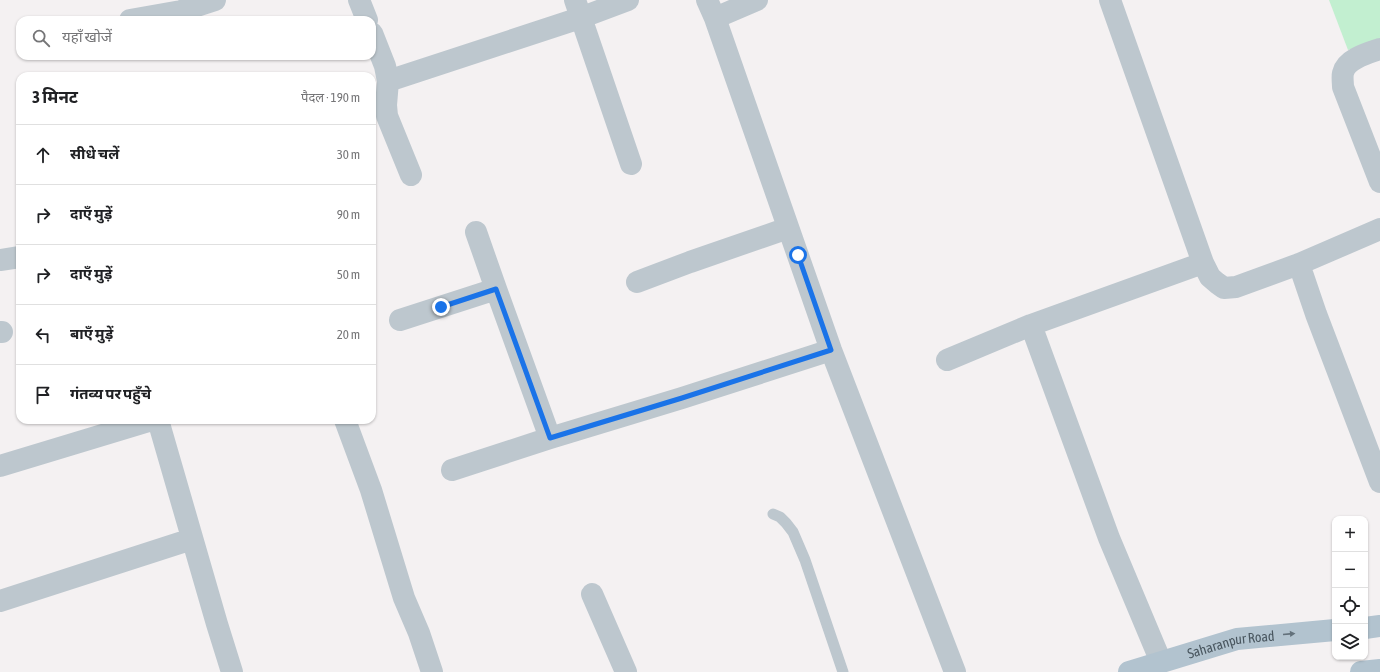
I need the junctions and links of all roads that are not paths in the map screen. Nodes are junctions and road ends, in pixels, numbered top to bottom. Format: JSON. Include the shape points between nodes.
{"nodes":[{"id":1,"x":215,"y":0,"type":"edge"},
{"id":2,"x":359,"y":0,"type":"edge"},
{"id":3,"x":628,"y":0,"type":"edge"},
{"id":4,"x":756,"y":0,"type":"edge"},
{"id":5,"x":1110,"y":0,"type":"edge"},
{"id":6,"x":577,"y":9,"type":"edge"},
{"id":7,"x":711,"y":9,"type":"edge"},
{"id":8,"x":150,"y":16,"type":"edge"},
{"id":9,"x":365,"y":16,"type":"edge"},
{"id":10,"x":376,"y":43,"type":"edge"},
{"id":11,"x":1380,"y":49,"type":"edge"},
{"id":12,"x":388,"y":81,"type":"junction"},
{"id":13,"x":631,"y":164,"type":"dead end"},
{"id":14,"x":411,"y":175,"type":"dead end"},
{"id":15,"x":1380,"y":182,"type":"edge"},
{"id":16,"x":788,"y":228,"type":"junction"},
{"id":17,"x":1380,"y":229,"type":"edge"},
{"id":18,"x":476,"y":232,"type":"dead end"},
{"id":19,"x":16,"y":258,"type":"edge"},
{"id":20,"x":0,"y":260,"type":"edge"},
{"id":21,"x":1203,"y":263,"type":"junction"},
{"id":22,"x":1299,"y":264,"type":"junction"},
{"id":23,"x":637,"y":282,"type":"dead end"},
{"id":24,"x":496,"y":289,"type":"junction"},
{"id":25,"x":400,"y":320,"type":"dead end"},
{"id":26,"x":1031,"y":325,"type":"junction"},
{"id":27,"x":831,"y":350,"type":"junction"},
{"id":28,"x":946,"y":360,"type":"dead end"},
{"id":29,"x":139,"y":424,"type":"edge"},
{"id":30,"x":159,"y":424,"type":"edge"},
{"id":31,"x":347,"y":424,"type":"edge"},
{"id":32,"x":550,"y":438,"type":"junction"},
{"id":33,"x":0,"y":466,"type":"edge"},
{"id":34,"x":452,"y":470,"type":"dead end"},
{"id":35,"x":1380,"y":482,"type":"edge"},
{"id":36,"x":773,"y":514,"type":"dead end"},
{"id":37,"x":192,"y":539,"type":"junction"},
{"id":38,"x":592,"y":594,"type":"dead end"},
{"id":39,"x":0,"y":601,"type":"edge"},
{"id":40,"x":1380,"y":626,"type":"edge"},
{"id":41,"x":1368,"y":628,"type":"edge"},
{"id":42,"x":1332,"y":630,"type":"edge"},
{"id":43,"x":1161,"y":662,"type":"junction"},
{"id":44,"x":1380,"y":670,"type":"edge"},
{"id":45,"x":231,"y":672,"type":"edge"},
{"id":46,"x":432,"y":672,"type":"edge"},
{"id":47,"x":626,"y":672,"type":"edge"},
{"id":48,"x":843,"y":672,"type":"edge"},
{"id":49,"x":955,"y":672,"type":"edge"},
{"id":50,"x":1129,"y":672,"type":"edge"},
{"id":51,"x":1361,"y":672,"type":"edge"}],
"edges":[{"from":1,"to":8,"type":"street"},
{"from":2,"to":9,"type":"street"},
{"from":3,"to":6,"type":"street"},
{"from":4,"to":7,"type":"street"},
{"from":5,"to":21,"type":"street"},
{"from":6,"to":12,"type":"street"},
{"from":6,"to":13,"type":"street"},
{"from":7,"to":16,"type":"street"},
{"from":10,"to":12,"type":"street"},
{"from":11,"to":15,"type":"street","via":[[1347,65],[1343,73],[1343,87]]},
{"from":12,"to":14,"type":"street","via":[[387,116]]},
{"from":16,"to":23,"type":"street"},
{"from":16,"to":27,"type":"street"},
{"from":17,"to":22,"type":"street"},
{"from":18,"to":24,"type":"street"},
{"from":19,"to":20,"type":"street"},
{"from":21,"to":22,"type":"street","via":[[1210,276],[1224,288],[1236,287]]},
{"from":21,"to":26,"type":"street"},
{"from":22,"to":35,"type":"street"},
{"from":24,"to":25,"type":"street"},
{"from":24,"to":32,"type":"street"},
{"from":26,"to":28,"type":"street"},
{"from":26,"to":43,"type":"street","via":[[1109,538]]},
{"from":27,"to":32,"type":"street"},
{"from":27,"to":49,"type":"street"},
{"from":29,"to":33,"type":"street"},
{"from":30,"to":37,"type":"street"},
{"from":31,"to":46,"type":"street","via":[[371,490],[404,598]]},
{"from":32,"to":34,"type":"street"},
{"from":36,"to":48,"type":"lane","via":[[780,517],[793,532]]},
{"from":37,"to":39,"type":"street"},
{"from":37,"to":45,"type":"street"},
{"from":38,"to":47,"type":"street"},
{"from":40,"to":41,"type":"main road"},
{"from":43,"to":42,"type":"main road","name":"Saharanpur Road","one_way":true,"via":[[1237,639]]},
{"from":43,"to":50,"type":"main road","name":"Saharanpur Road"},
{"from":44,"to":51,"type":"main road"}]}
